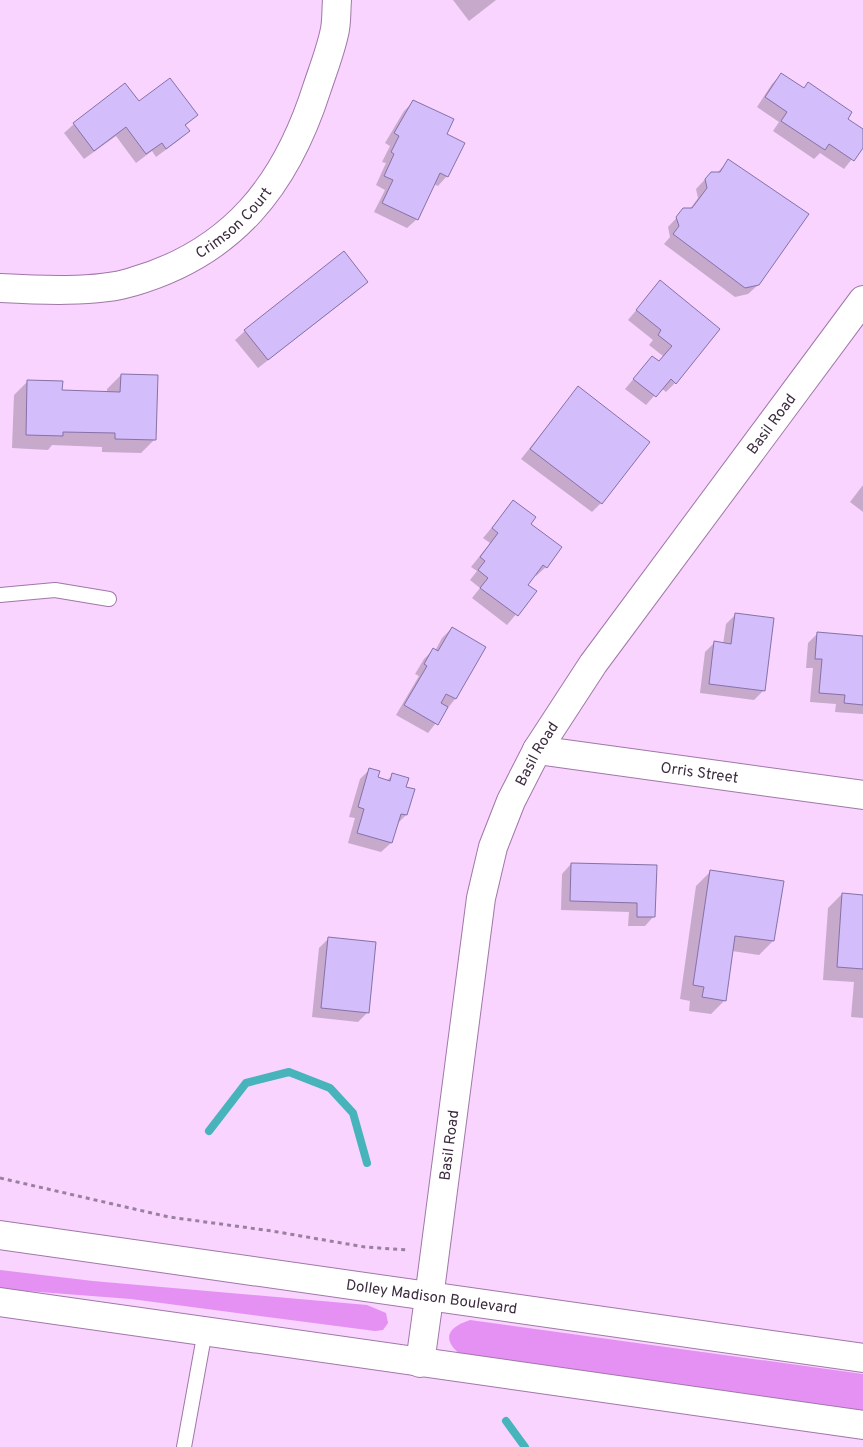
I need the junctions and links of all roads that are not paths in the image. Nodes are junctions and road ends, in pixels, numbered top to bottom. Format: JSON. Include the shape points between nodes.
{"nodes":[{"id":1,"x":336,"y":0,"type":"edge"},
{"id":2,"x":0,"y":288,"type":"edge"},
{"id":3,"x":863,"y":300,"type":"edge"},
{"id":4,"x":0,"y":595,"type":"edge"},
{"id":5,"x":110,"y":599,"type":"dead end"},
{"id":6,"x":537,"y":750,"type":"junction"},
{"id":7,"x":863,"y":794,"type":"edge"},
{"id":8,"x":0,"y":1235,"type":"edge"},
{"id":9,"x":429,"y":1298,"type":"junction"},
{"id":10,"x":0,"y":1302,"type":"edge"},
{"id":11,"x":205,"y":1331,"type":"junction"},
{"id":12,"x":863,"y":1358,"type":"edge"},
{"id":13,"x":420,"y":1363,"type":"junction"},
{"id":14,"x":863,"y":1425,"type":"edge"},
{"id":15,"x":184,"y":1447,"type":"edge"}],
"edges":[{"from":1,"to":2,"type":"street","name":"Crimson Court","via":[[335,33],[297,142],[263,198],[236,226],[203,251],[133,282],[111,287]]},
{"from":3,"to":6,"type":"street","name":"Basil Road","via":[[593,664]]},
{"from":4,"to":5,"type":"lane","via":[[55,590]]},
{"from":6,"to":7,"type":"street","name":"Orris Street"},
{"from":6,"to":9,"type":"street","name":"Basil Road","via":[[507,810],[493,847],[481,898]]},
{"from":8,"to":9,"type":"street","name":"Dolley Madison Boulevard"},
{"from":9,"to":12,"type":"street","name":"Dolley Madison Boulevard"},
{"from":9,"to":13,"type":"street","name":"Basil Road"},
{"from":10,"to":11,"type":"street"},
{"from":11,"to":13,"type":"street"},
{"from":11,"to":15,"type":"lane"},
{"from":13,"to":14,"type":"street"}]}
